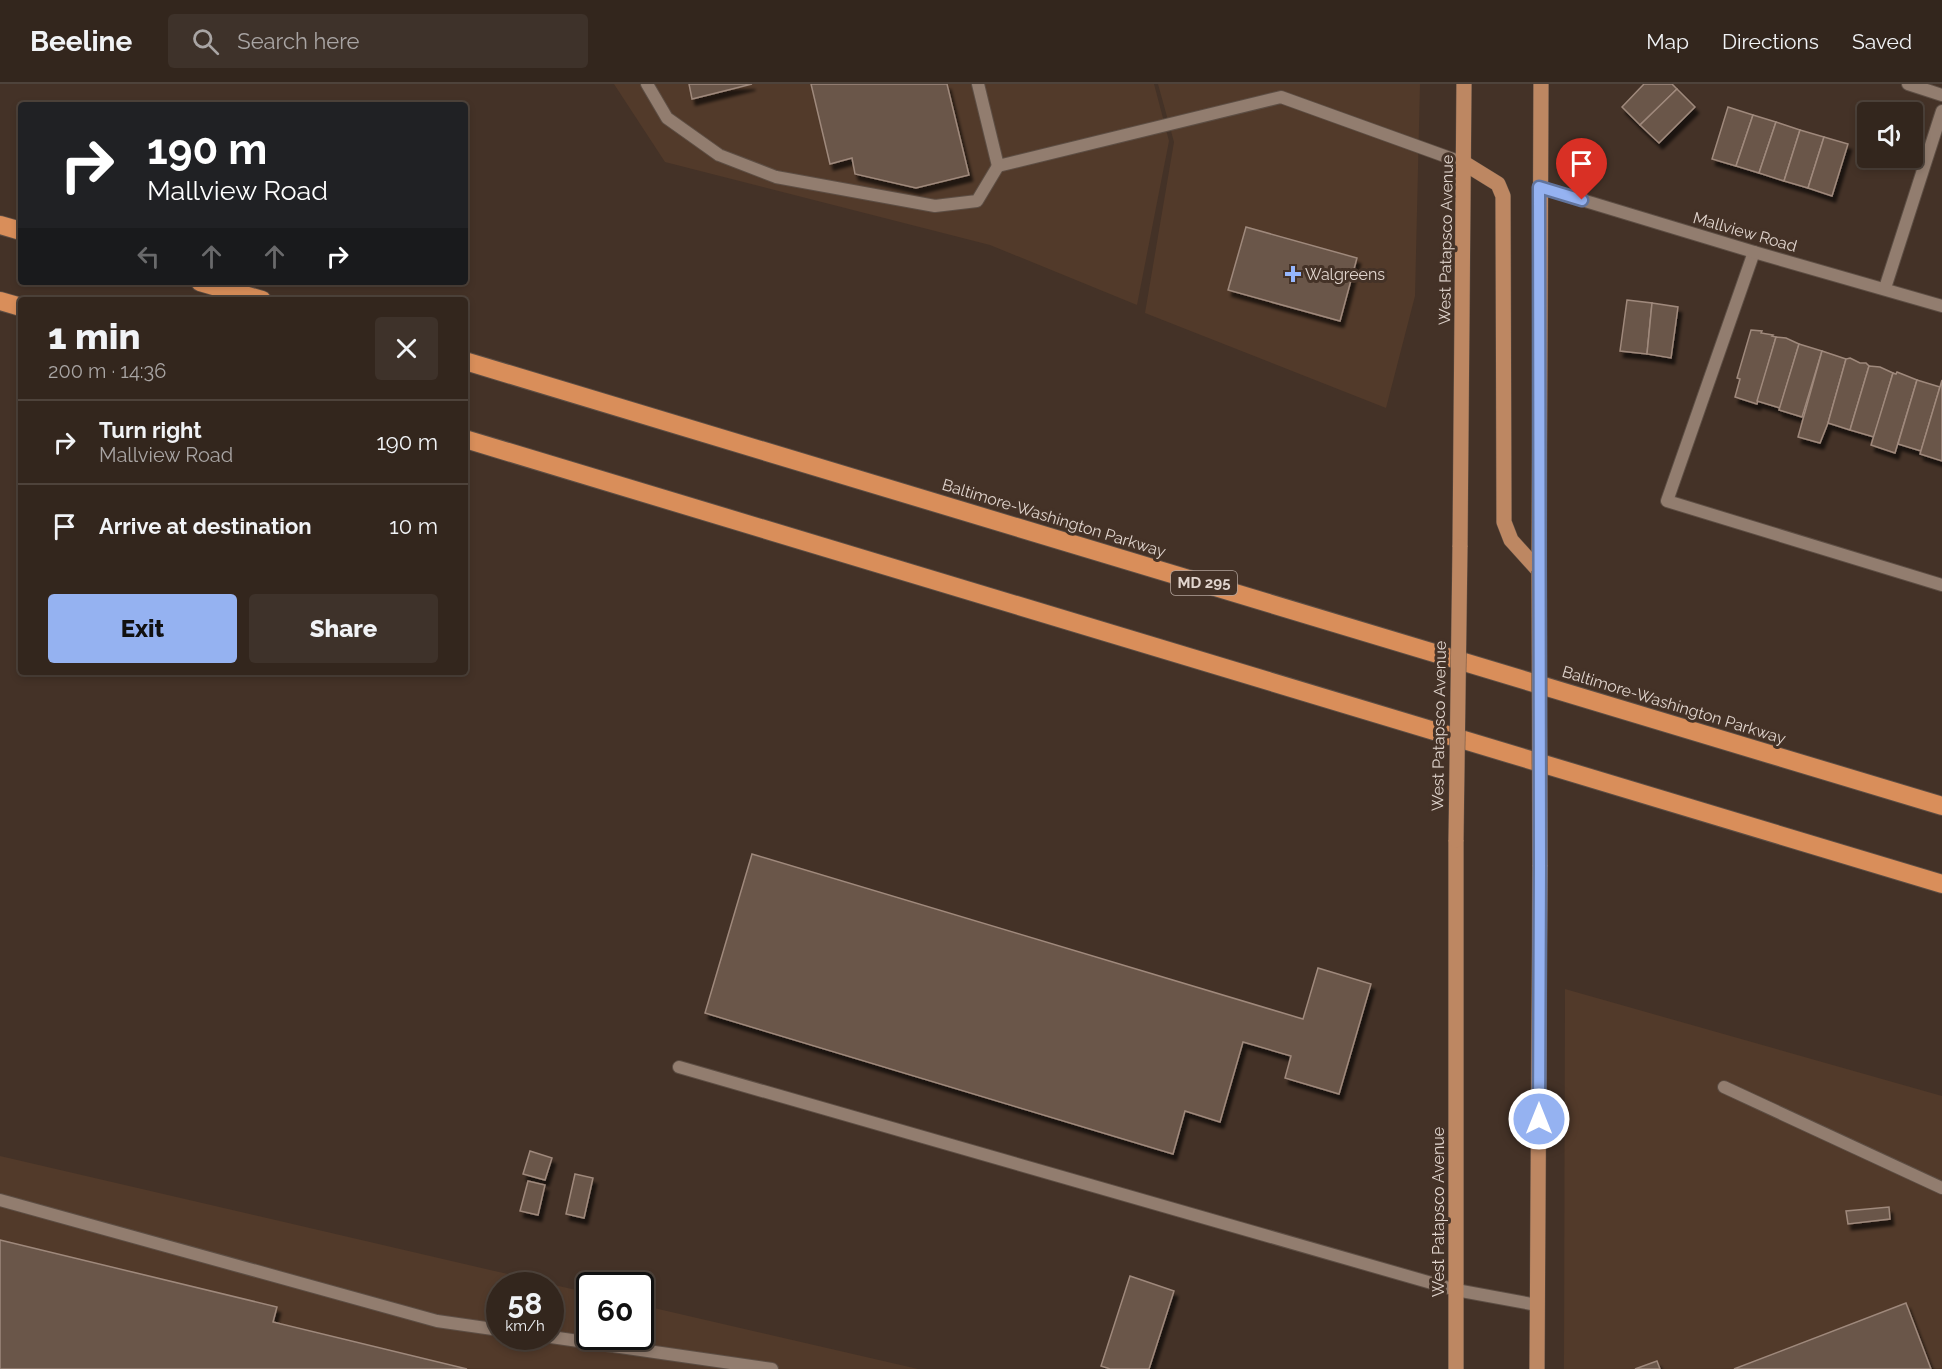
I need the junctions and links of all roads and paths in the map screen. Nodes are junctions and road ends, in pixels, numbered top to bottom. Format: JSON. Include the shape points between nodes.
{"nodes":[{"id":1,"x":647,"y":84,"type":"edge"},
{"id":2,"x":978,"y":84,"type":"edge"},
{"id":3,"x":1464,"y":84,"type":"edge"},
{"id":4,"x":1541,"y":84,"type":"edge"},
{"id":5,"x":1908,"y":84,"type":"edge"},
{"id":6,"x":1942,"y":95,"type":"edge"},
{"id":7,"x":1942,"y":111,"type":"edge"},
{"id":8,"x":1464,"y":163,"type":"junction"},
{"id":9,"x":998,"y":166,"type":"junction"},
{"id":10,"x":1539,"y":187,"type":"junction"},
{"id":11,"x":0,"y":225,"type":"edge"},
{"id":12,"x":18,"y":230,"type":"edge"},
{"id":13,"x":1754,"y":252,"type":"junction"},
{"id":14,"x":210,"y":285,"type":"edge"},
{"id":15,"x":1885,"y":288,"type":"junction"},
{"id":16,"x":252,"y":297,"type":"edge"},
{"id":17,"x":0,"y":301,"type":"edge"},
{"id":18,"x":18,"y":306,"type":"edge"},
{"id":19,"x":1942,"y":306,"type":"edge"},
{"id":20,"x":468,"y":362,"type":"edge"},
{"id":21,"x":468,"y":440,"type":"edge"},
{"id":22,"x":1539,"y":571,"type":"junction"},
{"id":23,"x":1942,"y":585,"type":"edge"},
{"id":24,"x":1942,"y":806,"type":"edge"},
{"id":25,"x":1942,"y":884,"type":"edge"},
{"id":26,"x":679,"y":1067,"type":"dead end"},
{"id":27,"x":1724,"y":1087,"type":"dead end"},
{"id":28,"x":1942,"y":1188,"type":"edge"},
{"id":29,"x":0,"y":1200,"type":"edge"},
{"id":30,"x":1456,"y":1290,"type":"junction"},
{"id":31,"x":1537,"y":1305,"type":"junction"},
{"id":32,"x":486,"y":1328,"type":"edge"},
{"id":33,"x":564,"y":1339,"type":"edge"},
{"id":34,"x":772,"y":1369,"type":"edge"},
{"id":35,"x":1456,"y":1369,"type":"edge"},
{"id":36,"x":1537,"y":1369,"type":"edge"}],
"edges":[{"from":1,"to":9,"type":"street","via":[[667,118],[719,155],[776,177],[935,206],[977,201]]},
{"from":2,"to":9,"type":"street"},
{"from":3,"to":8,"type":"main road","name":"West Patapsco Avenue"},
{"from":4,"to":10,"type":"main road"},
{"from":5,"to":6,"type":"street"},
{"from":7,"to":15,"type":"street"},
{"from":8,"to":9,"type":"street","via":[[1281,97]]},
{"from":8,"to":22,"type":"main road","via":[[1498,184],[1503,196],[1504,522],[1511,540]]},
{"from":8,"to":30,"type":"main road","name":"West Patapsco Avenue","bridge":true,"via":[[1456,840]]},
{"from":10,"to":13,"type":"street","name":"Mallview Road"},
{"from":10,"to":22,"type":"main road"},
{"from":11,"to":12,"type":"highway"},
{"from":13,"to":15,"type":"street","name":"Mallview Road"},
{"from":13,"to":23,"type":"street","via":[[1667,501]]},
{"from":14,"to":16,"type":"highway"},
{"from":15,"to":19,"type":"street","name":"Mallview Road"},
{"from":17,"to":18,"type":"highway"},
{"from":20,"to":24,"type":"highway","name":"Baltimore-Washington Parkway","number":"MD 295"},
{"from":21,"to":25,"type":"highway"},
{"from":22,"to":31,"type":"main road","bridge":true},
{"from":26,"to":30,"type":"street"},
{"from":27,"to":28,"type":"street"},
{"from":29,"to":32,"type":"street","via":[[437,1321]]},
{"from":30,"to":31,"type":"street"},
{"from":30,"to":35,"type":"main road","name":"West Patapsco Avenue"},
{"from":31,"to":36,"type":"main road"},
{"from":33,"to":34,"type":"street"}]}
